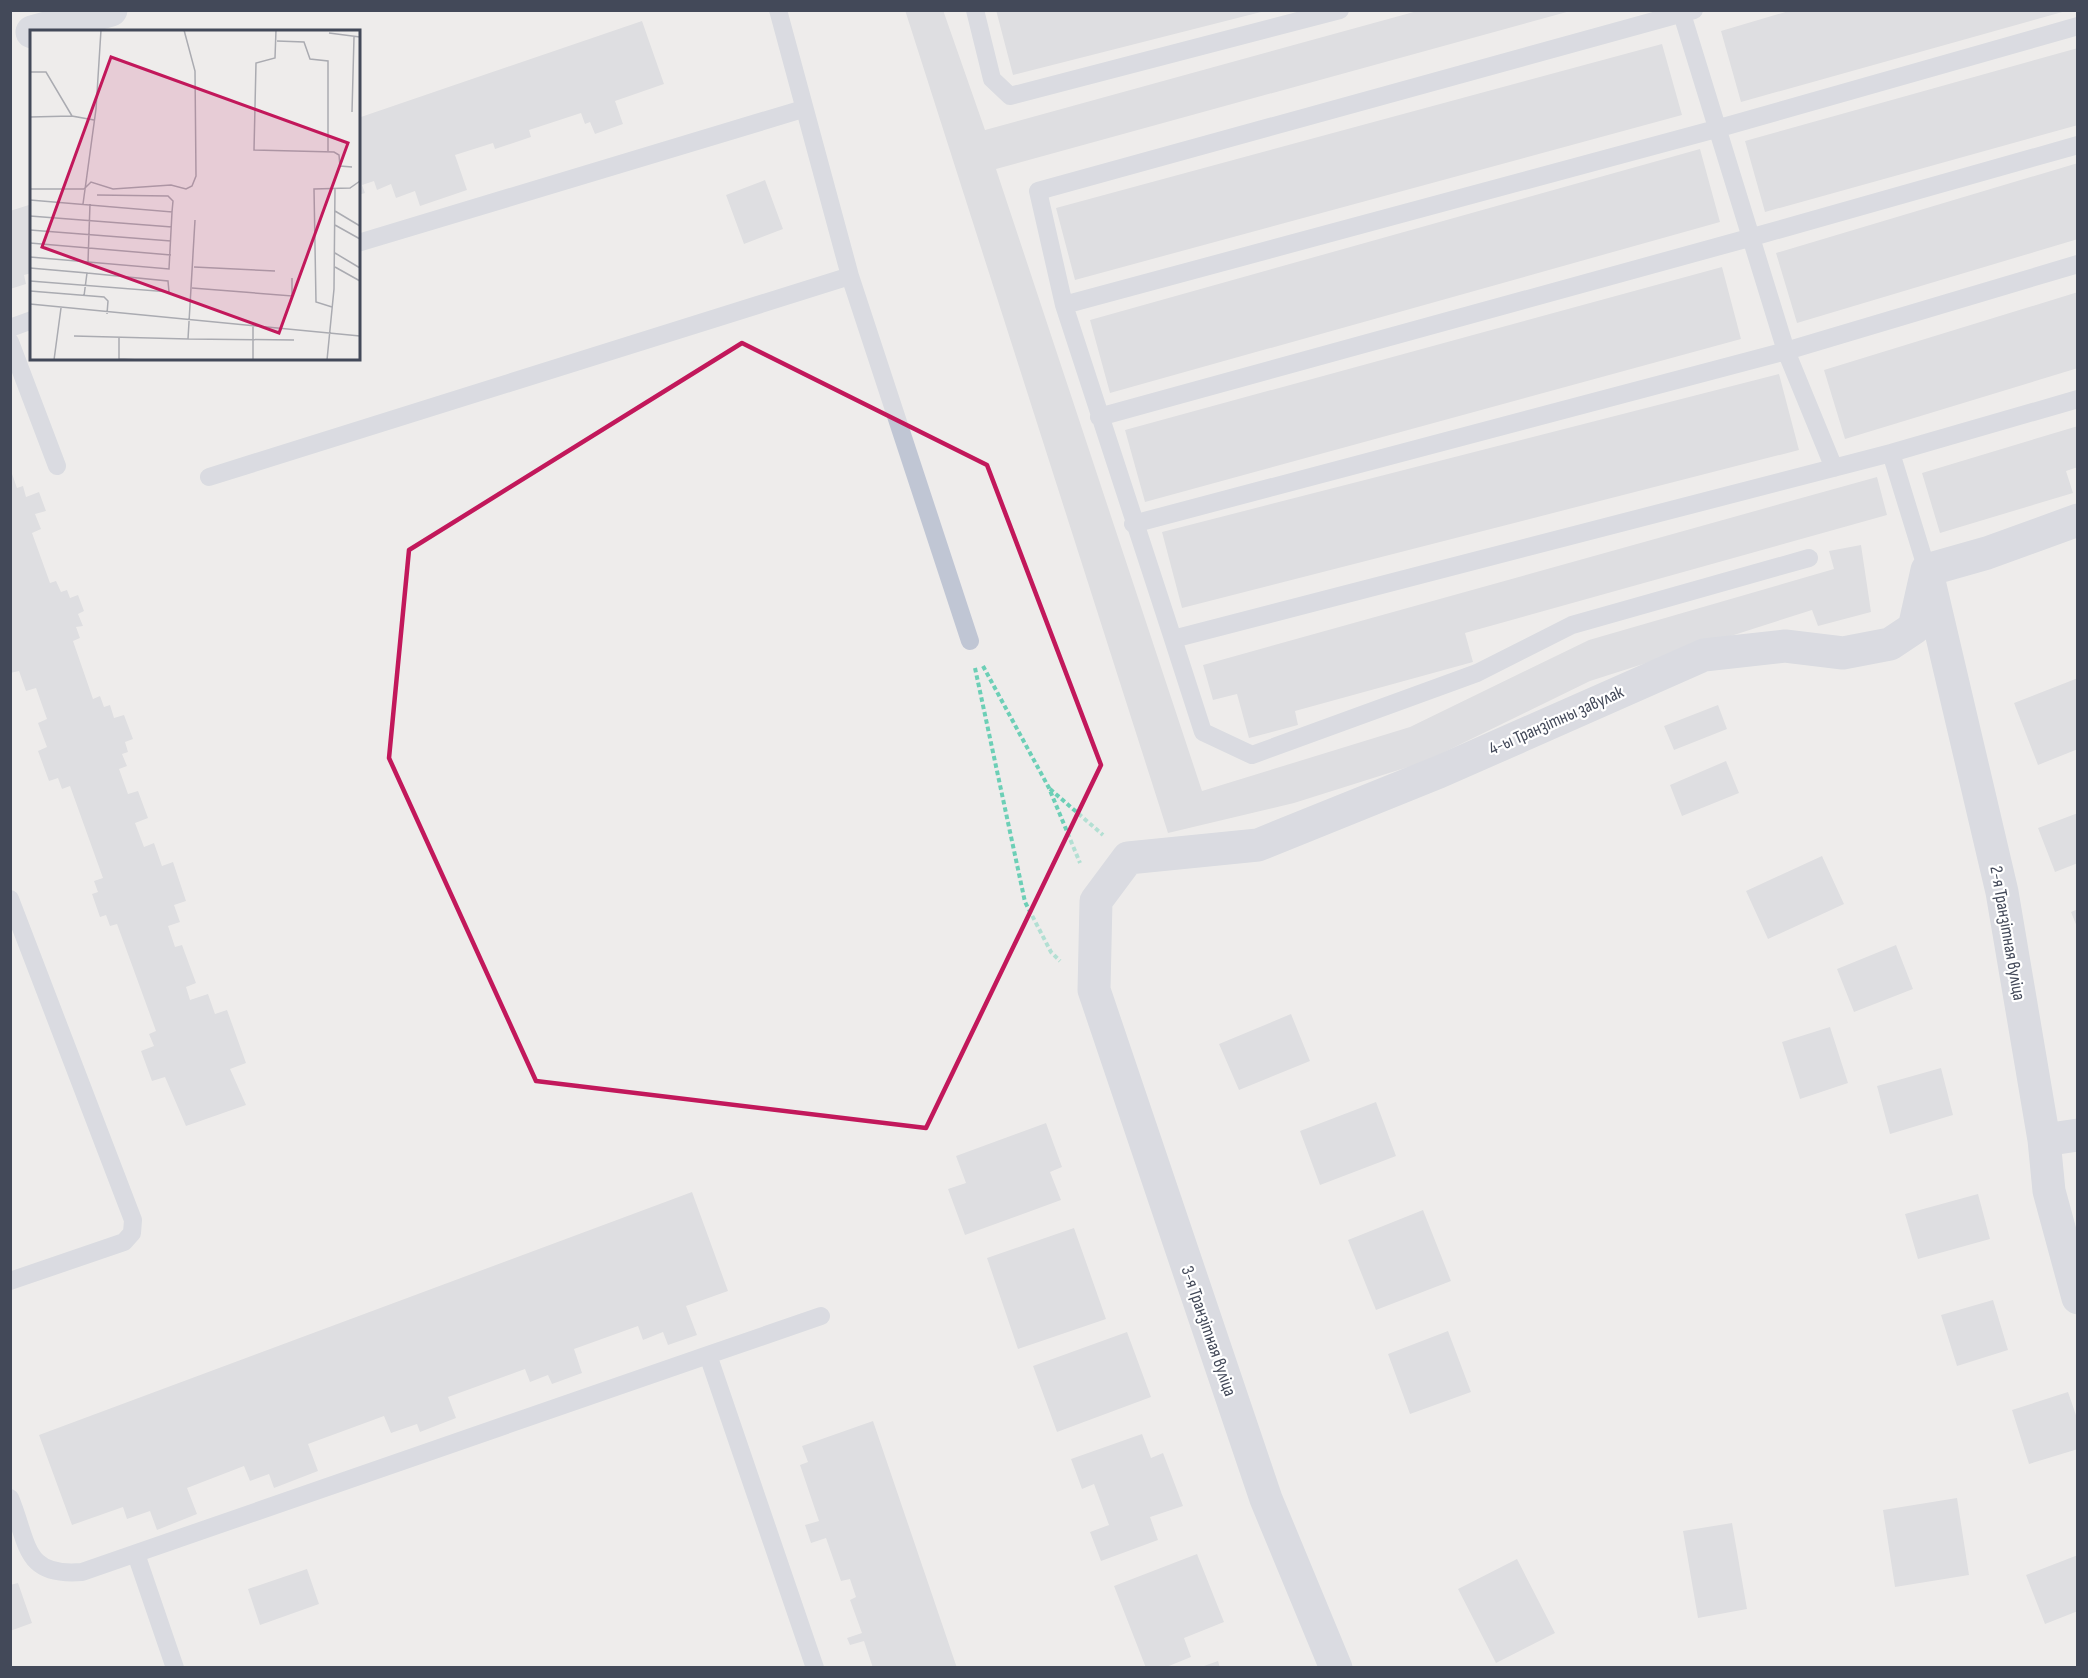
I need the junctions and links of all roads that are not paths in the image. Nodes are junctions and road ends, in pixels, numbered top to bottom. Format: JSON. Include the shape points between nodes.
{"nodes":[{"id":1,"x":111,"y":10,"type":"edge"},
{"id":2,"x":778,"y":10,"type":"edge"},
{"id":3,"x":975,"y":10,"type":"edge"},
{"id":4,"x":1340,"y":10,"type":"edge"},
{"id":5,"x":1688,"y":12,"type":"edge"},
{"id":6,"x":2078,"y":26,"type":"edge"},
{"id":7,"x":39,"y":30,"type":"edge"},
{"id":8,"x":30,"y":32,"type":"edge"},
{"id":9,"x":10,"y":37,"type":"edge"},
{"id":10,"x":803,"y":109,"type":"junction"},
{"id":11,"x":1716,"y":129,"type":"junction"},
{"id":12,"x":2078,"y":144,"type":"edge"},
{"id":13,"x":1749,"y":238,"type":"junction"},
{"id":14,"x":360,"y":242,"type":"edge"},
{"id":15,"x":2078,"y":264,"type":"edge"},
{"id":16,"x":850,"y":276,"type":"junction"},
{"id":17,"x":1064,"y":305,"type":"junction"},
{"id":18,"x":30,"y":321,"type":"edge"},
{"id":19,"x":10,"y":328,"type":"edge"},
{"id":20,"x":10,"y":342,"type":"edge"},
{"id":21,"x":1785,"y":351,"type":"junction"},
{"id":22,"x":2078,"y":399,"type":"edge"},
{"id":23,"x":1099,"y":417,"type":"junction"},
{"id":24,"x":1891,"y":453,"type":"junction"},
{"id":25,"x":57,"y":466,"type":"dead end"},
{"id":26,"x":1834,"y":468,"type":"junction"},
{"id":27,"x":209,"y":477,"type":"dead end"},
{"id":28,"x":2078,"y":520,"type":"edge"},
{"id":29,"x":1133,"y":524,"type":"junction"},
{"id":30,"x":1809,"y":558,"type":"dead end"},
{"id":31,"x":1926,"y":570,"type":"junction"},
{"id":32,"x":1173,"y":639,"type":"junction"},
{"id":33,"x":970,"y":641,"type":"road end"},
{"id":34,"x":10,"y":899,"type":"edge"},
{"id":35,"x":1094,"y":990,"type":"joint"},
{"id":36,"x":2078,"y":1135,"type":"edge"},
{"id":37,"x":2044,"y":1140,"type":"junction"},
{"id":38,"x":10,"y":1281,"type":"edge"},
{"id":39,"x":2078,"y":1298,"type":"edge"},
{"id":40,"x":821,"y":1316,"type":"dead end"},
{"id":41,"x":708,"y":1355,"type":"junction"},
{"id":42,"x":10,"y":1498,"type":"edge"},
{"id":43,"x":136,"y":1554,"type":"junction"},
{"id":44,"x":175,"y":1668,"type":"edge"},
{"id":45,"x":815,"y":1668,"type":"edge"},
{"id":46,"x":1336,"y":1668,"type":"edge"}],
"edges":[{"from":1,"to":7,"type":"street"},
{"from":2,"to":10,"type":"lane"},
{"from":3,"to":4,"type":"lane","via":[[992,79],[1010,96]]},
{"from":5,"to":11,"type":"lane"},
{"from":5,"to":17,"type":"lane","via":[[1038,191]]},
{"from":6,"to":11,"type":"lane"},
{"from":8,"to":9,"type":"street"},
{"from":10,"to":14,"type":"lane"},
{"from":10,"to":16,"type":"lane"},
{"from":11,"to":13,"type":"lane"},
{"from":11,"to":17,"type":"lane"},
{"from":12,"to":13,"type":"lane"},
{"from":13,"to":21,"type":"lane"},
{"from":13,"to":23,"type":"lane"},
{"from":15,"to":21,"type":"lane"},
{"from":16,"to":27,"type":"lane"},
{"from":16,"to":33,"type":"lane"},
{"from":17,"to":23,"type":"lane"},
{"from":18,"to":19,"type":"lane"},
{"from":20,"to":25,"type":"lane"},
{"from":21,"to":26,"type":"lane"},
{"from":21,"to":29,"type":"lane"},
{"from":22,"to":24,"type":"lane"},
{"from":23,"to":29,"type":"lane"},
{"from":24,"to":26,"type":"lane"},
{"from":24,"to":31,"type":"lane"},
{"from":26,"to":32,"type":"lane"},
{"from":28,"to":31,"type":"street"},
{"from":29,"to":32,"type":"lane"},
{"from":30,"to":32,"type":"lane","via":[[1572,625],[1478,673],[1252,755],[1203,732]]},
{"from":31,"to":35,"type":"street","name":"4-ы Транзітны завулак","via":[[1914,628],[1890,644],[1843,653],[1785,646],[1704,655],[1439,772],[1258,845],[1128,858],[1096,901]]},
{"from":31,"to":37,"type":"street","name":"2-я Транзітная вуліца","via":[[2002,892]]},
{"from":34,"to":38,"type":"lane","via":[[133,1220],[132,1233],[124,1242]]},
{"from":35,"to":46,"type":"street","name":"3-я Транзітная вуліца","via":[[1266,1499]]},
{"from":36,"to":37,"type":"street"},
{"from":37,"to":39,"type":"street","name":"2-я Транзітная вуліца","via":[[2057,1229]]},
{"from":40,"to":41,"type":"lane"},
{"from":41,"to":43,"type":"lane"},
{"from":41,"to":45,"type":"lane"},
{"from":42,"to":43,"type":"lane","via":[[35,1563],[48,1571],[82,1572]]},
{"from":43,"to":44,"type":"lane"}]}
